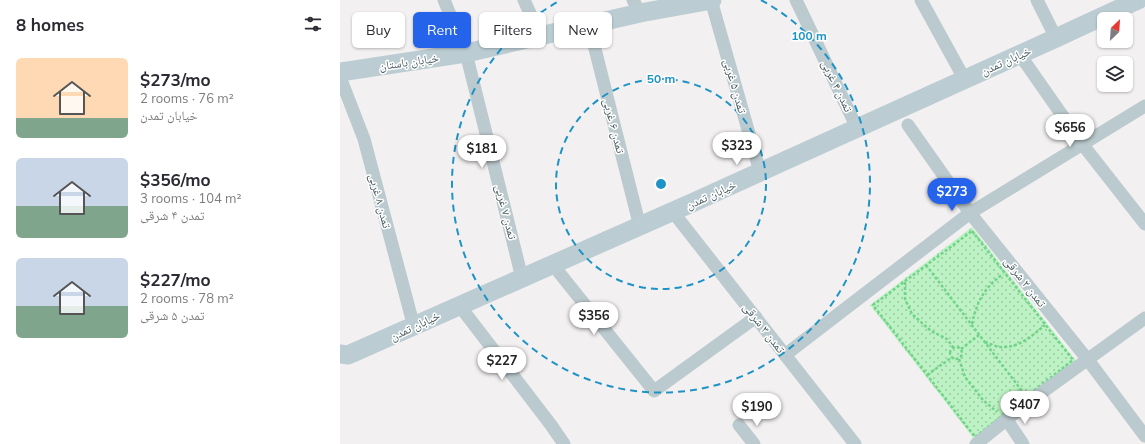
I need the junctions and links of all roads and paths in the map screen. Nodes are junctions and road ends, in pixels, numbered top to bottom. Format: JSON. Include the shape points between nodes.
{"nodes":[{"id":1,"x":444,"y":0,"type":"edge"},
{"id":2,"x":524,"y":0,"type":"edge"},
{"id":3,"x":711,"y":0,"type":"edge"},
{"id":4,"x":796,"y":0,"type":"edge"},
{"id":5,"x":922,"y":0,"type":"edge"},
{"id":6,"x":1037,"y":0,"type":"edge"},
{"id":7,"x":1138,"y":0,"type":"edge"},
{"id":8,"x":637,"y":7,"type":"edge"},
{"id":9,"x":529,"y":12,"type":"edge"},
{"id":10,"x":612,"y":16,"type":"edge"},
{"id":11,"x":1056,"y":38,"type":"junction"},
{"id":12,"x":487,"y":48,"type":"edge"},
{"id":13,"x":595,"y":48,"type":"edge"},
{"id":14,"x":466,"y":53,"type":"junction"},
{"id":15,"x":1020,"y":55,"type":"junction"},
{"id":16,"x":340,"y":72,"type":"edge"},
{"id":17,"x":340,"y":77,"type":"edge"},
{"id":18,"x":965,"y":80,"type":"junction"},
{"id":19,"x":1145,"y":106,"type":"edge"},
{"id":20,"x":908,"y":125,"type":"dead end"},
{"id":21,"x":857,"y":128,"type":"junction"},
{"id":22,"x":1083,"y":145,"type":"junction"},
{"id":23,"x":760,"y":172,"type":"junction"},
{"id":24,"x":673,"y":212,"type":"junction"},
{"id":25,"x":970,"y":213,"type":"junction"},
{"id":26,"x":1145,"y":224,"type":"edge"},
{"id":27,"x":640,"y":227,"type":"junction"},
{"id":28,"x":916,"y":254,"type":"junction"},
{"id":29,"x":553,"y":265,"type":"junction"},
{"id":30,"x":927,"y":265,"type":"junction"},
{"id":31,"x":1009,"y":270,"type":"junction"},
{"id":32,"x":522,"y":278,"type":"junction"},
{"id":33,"x":905,"y":281,"type":"junction"},
{"id":34,"x":459,"y":305,"type":"junction"},
{"id":35,"x":756,"y":317,"type":"junction"},
{"id":36,"x":1145,"y":318,"type":"edge"},
{"id":37,"x":1049,"y":321,"type":"junction"},
{"id":38,"x":972,"y":325,"type":"junction"},
{"id":39,"x":414,"y":327,"type":"junction"},
{"id":40,"x":979,"y":334,"type":"junction"},
{"id":41,"x":985,"y":342,"type":"junction"},
{"id":42,"x":953,"y":347,"type":"junction"},
{"id":43,"x":961,"y":350,"type":"junction"},
{"id":44,"x":344,"y":355,"type":"edge"},
{"id":45,"x":785,"y":355,"type":"junction"},
{"id":46,"x":951,"y":358,"type":"junction"},
{"id":47,"x":959,"y":359,"type":"junction"},
{"id":48,"x":1088,"y":360,"type":"junction"},
{"id":49,"x":927,"y":375,"type":"junction"},
{"id":50,"x":1028,"y":399,"type":"junction"},
{"id":51,"x":1004,"y":418,"type":"junction"},
{"id":52,"x":739,"y":425,"type":"dead end"},
{"id":53,"x":1145,"y":436,"type":"edge"},
{"id":54,"x":564,"y":444,"type":"edge"},
{"id":55,"x":754,"y":444,"type":"edge"},
{"id":56,"x":855,"y":444,"type":"edge"},
{"id":57,"x":976,"y":444,"type":"edge"},
{"id":58,"x":1023,"y":444,"type":"edge"}],
"edges":[{"from":1,"to":14,"type":"street","name":"تمدن ۷ غربی"},
{"from":2,"to":9,"type":"street"},
{"from":3,"to":8,"type":"street","name":"خیابان باستان"},
{"from":3,"to":23,"type":"street","name":"تمدن ۵ غربی"},
{"from":4,"to":21,"type":"street","name":"تمدن ۴ غربی"},
{"from":5,"to":18,"type":"street"},
{"from":6,"to":11,"type":"street"},
{"from":7,"to":11,"type":"street","name":"خیابان تمدن"},
{"from":8,"to":10,"type":"street","name":"خیابان باستان"},
{"from":11,"to":15,"type":"street","name":"خیابان تمدن"},
{"from":12,"to":14,"type":"street","name":"خیابان باستان"},
{"from":13,"to":27,"type":"street","name":"تمدن ۶ غربی"},
{"from":14,"to":16,"type":"street","name":"خیابان باستان"},
{"from":14,"to":32,"type":"street","name":"تمدن ۷ غربی"},
{"from":15,"to":18,"type":"street","name":"خیابان تمدن"},
{"from":15,"to":22,"type":"street"},
{"from":17,"to":39,"type":"street","name":"تمدن ۸ غربی","via":[[364,139]]},
{"from":18,"to":21,"type":"street","name":"خیابان تمدن"},
{"from":19,"to":22,"type":"street"},
{"from":20,"to":25,"type":"street","name":"تمدن ۲ شرقی"},
{"from":21,"to":23,"type":"street","name":"خیابان تمدن"},
{"from":22,"to":25,"type":"street"},
{"from":22,"to":26,"type":"street"},
{"from":23,"to":24,"type":"street","name":"خیابان تمدن"},
{"from":24,"to":27,"type":"street","name":"خیابان تمدن"},
{"from":24,"to":35,"type":"street","name":"تمدن ۳ شرقی"},
{"from":25,"to":28,"type":"street"},
{"from":25,"to":31,"type":"street","name":"تمدن ۲ شرقی"},
{"from":27,"to":29,"type":"street","name":"خیابان تمدن"},
{"from":28,"to":30,"type":"path"},
{"from":28,"to":45,"type":"street"},
{"from":29,"to":32,"type":"street","name":"خیابان تمدن"},
{"from":29,"to":35,"type":"street","via":[[654,391]]},
{"from":30,"to":31,"type":"path","via":[[972,231]]},
{"from":30,"to":33,"type":"path"},
{"from":30,"to":38,"type":"path"},
{"from":31,"to":37,"type":"street","name":"تمدن ۲ شرقی"},
{"from":31,"to":37,"type":"path"},
{"from":31,"to":38,"type":"path","via":[[991,283],[975,311]]},
{"from":32,"to":34,"type":"street","name":"خیابان تمدن"},
{"from":33,"to":42,"type":"path","via":[[905,299],[912,314]]},
{"from":33,"to":49,"type":"path","via":[[873,305]]},
{"from":34,"to":39,"type":"street","name":"خیابان تمدن"},
{"from":34,"to":54,"type":"street"},
{"from":35,"to":45,"type":"street","name":"تمدن ۳ شرقی"},
{"from":36,"to":48,"type":"street"},
{"from":37,"to":41,"type":"path","via":[[1032,336],[1017,344],[1003,348]]},
{"from":37,"to":48,"type":"street","name":"تمدن ۲ شرقی"},
{"from":37,"to":50,"type":"path","via":[[1073,360]]},
{"from":38,"to":40,"type":"path"},
{"from":39,"to":44,"type":"street","name":"خیابان تمدن"},
{"from":40,"to":41,"type":"path"},
{"from":40,"to":43,"type":"path"},
{"from":41,"to":50,"type":"path"},
{"from":42,"to":43,"type":"path"},
{"from":42,"to":46,"type":"path","via":[[949,352]]},
{"from":43,"to":47,"type":"path"},
{"from":45,"to":56,"type":"street","name":"تمدن ۳ شرقی"},
{"from":46,"to":47,"type":"path"},
{"from":46,"to":49,"type":"path"},
{"from":47,"to":51,"type":"path","via":[[965,377],[983,400]]},
{"from":48,"to":50,"type":"street"},
{"from":48,"to":53,"type":"street","name":"تمدن ۲ شرقی"},
{"from":49,"to":51,"type":"path","via":[[975,438]]},
{"from":50,"to":51,"type":"street"},
{"from":50,"to":51,"type":"path"},
{"from":51,"to":57,"type":"street"},
{"from":51,"to":58,"type":"street"},
{"from":52,"to":55,"type":"street"}]}
